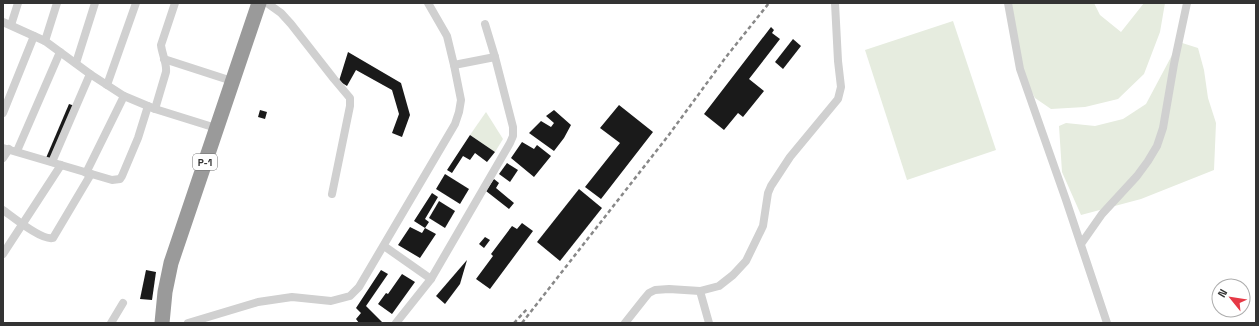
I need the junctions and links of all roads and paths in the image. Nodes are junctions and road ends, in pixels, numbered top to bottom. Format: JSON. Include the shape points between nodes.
{"nodes":[{"id":1,"x":18,"y":3,"type":"edge"},
{"id":2,"x":57,"y":3,"type":"edge"},
{"id":3,"x":96,"y":3,"type":"edge"},
{"id":4,"x":136,"y":3,"type":"edge"},
{"id":5,"x":174,"y":3,"type":"edge"},
{"id":6,"x":259,"y":3,"type":"edge"},
{"id":7,"x":267,"y":3,"type":"edge"},
{"id":8,"x":428,"y":3,"type":"edge"},
{"id":9,"x":835,"y":3,"type":"edge"},
{"id":10,"x":1008,"y":3,"type":"edge"},
{"id":11,"x":1187,"y":3,"type":"edge"},
{"id":12,"x":485,"y":24,"type":"dead end"},
{"id":13,"x":6,"y":25,"type":"edge"},
{"id":14,"x":34,"y":36,"type":"junction"},
{"id":15,"x":45,"y":41,"type":"junction"},
{"id":16,"x":60,"y":52,"type":"junction"},
{"id":17,"x":495,"y":57,"type":"junction"},
{"id":18,"x":164,"y":59,"type":"junction"},
{"id":19,"x":76,"y":63,"type":"junction"},
{"id":20,"x":454,"y":65,"type":"junction"},
{"id":21,"x":90,"y":74,"type":"junction"},
{"id":22,"x":232,"y":81,"type":"junction"},
{"id":23,"x":107,"y":85,"type":"junction"},
{"id":24,"x":124,"y":96,"type":"junction"},
{"id":25,"x":152,"y":108,"type":"junction"},
{"id":26,"x":3,"y":114,"type":"edge"},
{"id":27,"x":216,"y":128,"type":"junction"},
{"id":28,"x":10,"y":150,"type":"edge"},
{"id":29,"x":3,"y":158,"type":"edge"},
{"id":30,"x":52,"y":162,"type":"junction"},
{"id":31,"x":61,"y":164,"type":"junction"},
{"id":32,"x":89,"y":173,"type":"junction"},
{"id":33,"x":332,"y":194,"type":"dead end"},
{"id":34,"x":3,"y":210,"type":"edge"},
{"id":35,"x":23,"y":224,"type":"junction"},
{"id":36,"x":6,"y":244,"type":"edge"},
{"id":37,"x":1081,"y":244,"type":"junction"},
{"id":38,"x":384,"y":246,"type":"junction"},
{"id":39,"x":3,"y":254,"type":"edge"},
{"id":40,"x":431,"y":280,"type":"junction"},
{"id":41,"x":700,"y":292,"type":"junction"},
{"id":42,"x":123,"y":303,"type":"dead end"},
{"id":43,"x":111,"y":323,"type":"edge"},
{"id":44,"x":162,"y":323,"type":"edge"},
{"id":45,"x":188,"y":323,"type":"edge"},
{"id":46,"x":396,"y":323,"type":"edge"},
{"id":47,"x":625,"y":323,"type":"edge"},
{"id":48,"x":708,"y":323,"type":"edge"},
{"id":49,"x":1107,"y":323,"type":"edge"}],
"edges":[{"from":1,"to":13,"type":"street"},
{"from":2,"to":15,"type":"street"},
{"from":3,"to":19,"type":"street"},
{"from":4,"to":23,"type":"street"},
{"from":5,"to":18,"type":"street","via":[[161,45]]},
{"from":6,"to":22,"type":"highway","number":"P-1"},
{"from":7,"to":33,"type":"street","via":[[292,24],[350,98]]},
{"from":8,"to":20,"type":"street","via":[[447,36]]},
{"from":9,"to":41,"type":"street","via":[[841,86],[838,99],[790,157],[771,186],[763,226],[746,261],[720,286]]},
{"from":10,"to":37,"type":"street","via":[[1020,69]]},
{"from":11,"to":37,"type":"street","via":[[1163,128],[1157,146],[1137,176],[1102,214]]},
{"from":12,"to":17,"type":"street"},
{"from":13,"to":14,"type":"street"},
{"from":14,"to":15,"type":"street"},
{"from":14,"to":26,"type":"street"},
{"from":15,"to":16,"type":"street"},
{"from":16,"to":19,"type":"street"},
{"from":16,"to":28,"type":"street"},
{"from":17,"to":20,"type":"street"},
{"from":17,"to":40,"type":"street","via":[[513,136]]},
{"from":18,"to":22,"type":"street"},
{"from":18,"to":25,"type":"street","via":[[166,72]]},
{"from":19,"to":21,"type":"street"},
{"from":20,"to":38,"type":"street","via":[[461,100],[455,124]]},
{"from":21,"to":23,"type":"street"},
{"from":21,"to":30,"type":"street"},
{"from":22,"to":27,"type":"highway","number":"P-1"},
{"from":23,"to":24,"type":"street"},
{"from":24,"to":25,"type":"street"},
{"from":24,"to":32,"type":"street"},
{"from":25,"to":27,"type":"street"},
{"from":25,"to":32,"type":"street","via":[[120,179],[112,180]]},
{"from":27,"to":44,"type":"highway","number":"P-1","via":[[171,263]]},
{"from":28,"to":29,"type":"street"},
{"from":28,"to":30,"type":"street"},
{"from":30,"to":31,"type":"street"},
{"from":31,"to":32,"type":"street"},
{"from":31,"to":35,"type":"street"},
{"from":32,"to":35,"type":"street","via":[[53,238],[46,238]]},
{"from":34,"to":35,"type":"street"},
{"from":35,"to":36,"type":"street"},
{"from":36,"to":39,"type":"street"},
{"from":37,"to":49,"type":"street"},
{"from":38,"to":40,"type":"street"},
{"from":38,"to":45,"type":"street","via":[[350,296],[331,301],[292,297],[258,302]]},
{"from":40,"to":46,"type":"street"},
{"from":41,"to":47,"type":"street","via":[[655,290],[644,299]]},
{"from":41,"to":48,"type":"street"},
{"from":42,"to":43,"type":"street"}]}
